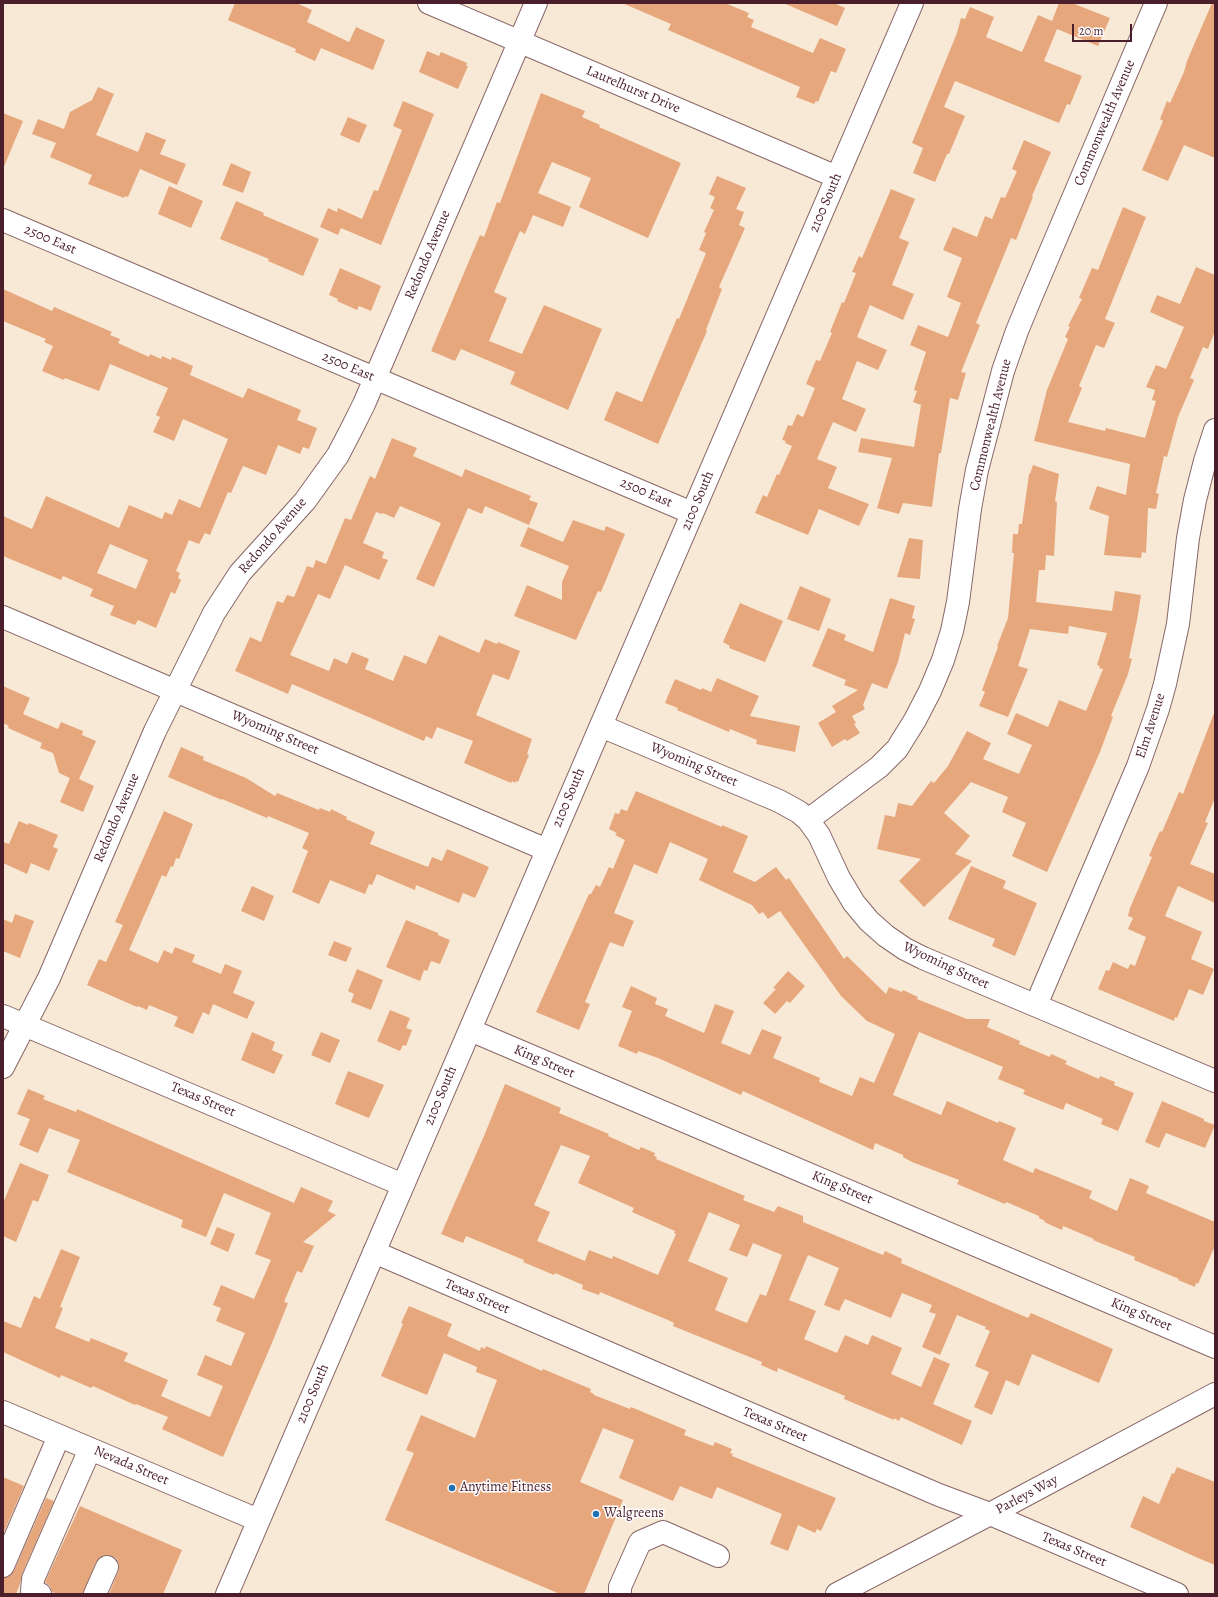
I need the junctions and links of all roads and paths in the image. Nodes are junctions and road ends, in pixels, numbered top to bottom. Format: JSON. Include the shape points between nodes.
{"nodes":[{"id":1,"x":429,"y":3,"type":"edge"},
{"id":2,"x":536,"y":3,"type":"edge"},
{"id":3,"x":912,"y":3,"type":"edge"},
{"id":4,"x":1156,"y":3,"type":"edge"},
{"id":5,"x":519,"y":42,"type":"junction"},
{"id":6,"x":837,"y":177,"type":"junction"},
{"id":7,"x":3,"y":220,"type":"edge"},
{"id":8,"x":375,"y":378,"type":"junction"},
{"id":9,"x":1215,"y":430,"type":"edge"},
{"id":10,"x":692,"y":513,"type":"junction"},
{"id":11,"x":3,"y":617,"type":"edge"},
{"id":12,"x":175,"y":690,"type":"junction"},
{"id":13,"x":600,"y":726,"type":"junction"},
{"id":14,"x":808,"y":820,"type":"junction"},
{"id":15,"x":547,"y":850,"type":"junction"},
{"id":16,"x":1036,"y":1005,"type":"junction"},
{"id":17,"x":3,"y":1016,"type":"edge"},
{"id":18,"x":25,"y":1024,"type":"junction"},
{"id":19,"x":470,"y":1030,"type":"junction"},
{"id":20,"x":3,"y":1067,"type":"edge"},
{"id":21,"x":1215,"y":1081,"type":"edge"},
{"id":22,"x":403,"y":1185,"type":"junction"},
{"id":23,"x":374,"y":1252,"type":"junction"},
{"id":24,"x":1215,"y":1347,"type":"edge"},
{"id":25,"x":1215,"y":1394,"type":"edge"},
{"id":26,"x":3,"y":1412,"type":"edge"},
{"id":27,"x":59,"y":1436,"type":"junction"},
{"id":28,"x":90,"y":1449,"type":"junction"},
{"id":29,"x":990,"y":1514,"type":"junction"},
{"id":30,"x":258,"y":1520,"type":"junction"},
{"id":31,"x":718,"y":1556,"type":"dead end"},
{"id":32,"x":3,"y":1566,"type":"edge"},
{"id":33,"x":107,"y":1567,"type":"dead end"},
{"id":34,"x":40,"y":1594,"type":"edge"},
{"id":35,"x":95,"y":1594,"type":"edge"},
{"id":36,"x":226,"y":1594,"type":"edge"},
{"id":37,"x":620,"y":1594,"type":"edge"},
{"id":38,"x":837,"y":1594,"type":"edge"},
{"id":39,"x":1177,"y":1594,"type":"edge"}],
"edges":[{"from":1,"to":5,"type":"street","name":"Laurelhurst Drive"},
{"from":2,"to":5,"type":"street","name":"Redondo Avenue"},
{"from":3,"to":6,"type":"street","name":"2100 South"},
{"from":4,"to":14,"type":"street","name":"Commonwealth Avenue","via":[[1022,318],[1003,371],[977,470],[958,602],[943,660],[915,720],[897,749],[879,767]]},
{"from":5,"to":6,"type":"street","name":"Laurelhurst Drive"},
{"from":5,"to":8,"type":"street","name":"Redondo Avenue"},
{"from":6,"to":10,"type":"street","name":"2100 South"},
{"from":7,"to":8,"type":"street","name":"2500 East"},
{"from":8,"to":10,"type":"street","name":"2500 East"},
{"from":8,"to":12,"type":"street","name":"Redondo Avenue","via":[[338,455],[305,501],[240,573],[226,593]]},
{"from":9,"to":16,"type":"street","name":"Elm Avenue","via":[[1195,500],[1178,624],[1158,709],[1138,766]]},
{"from":10,"to":13,"type":"street","name":"2100 South"},
{"from":11,"to":12,"type":"street","name":"Wyoming Street"},
{"from":12,"to":15,"type":"street","name":"Wyoming Street"},
{"from":12,"to":18,"type":"street","name":"Redondo Avenue","via":[[49,978]]},
{"from":13,"to":14,"type":"street","name":"Wyoming Street","via":[[778,801]]},
{"from":13,"to":15,"type":"street","name":"2100 South"},
{"from":14,"to":16,"type":"street","name":"Wyoming Street","via":[[854,903],[886,936],[923,958]]},
{"from":15,"to":19,"type":"street","name":"2100 South"},
{"from":16,"to":21,"type":"street","name":"Wyoming Street"},
{"from":17,"to":18,"type":"street","name":"Texas Street"},
{"from":18,"to":20,"type":"street","name":"Redondo Avenue"},
{"from":18,"to":22,"type":"street","name":"Texas Street"},
{"from":19,"to":22,"type":"street","name":"2100 South"},
{"from":19,"to":24,"type":"street","name":"King Street"},
{"from":22,"to":23,"type":"street","name":"2100 South"},
{"from":23,"to":29,"type":"street","name":"Texas Street","via":[[932,1492]]},
{"from":23,"to":30,"type":"street","name":"2100 South"},
{"from":25,"to":29,"type":"street","name":"Parleys Way"},
{"from":26,"to":27,"type":"street","name":"Nevada Street"},
{"from":27,"to":28,"type":"street","name":"Nevada Street"},
{"from":27,"to":32,"type":"street"},
{"from":28,"to":30,"type":"street","name":"Nevada Street"},
{"from":28,"to":34,"type":"street","via":[[33,1579],[32,1590]]},
{"from":29,"to":38,"type":"street","name":"Parleys Way"},
{"from":29,"to":39,"type":"street","name":"Texas Street"},
{"from":30,"to":36,"type":"street","name":"2100 South"},
{"from":31,"to":37,"type":"street","via":[[663,1532],[640,1542],[620,1587]]},
{"from":33,"to":35,"type":"street"}]}
